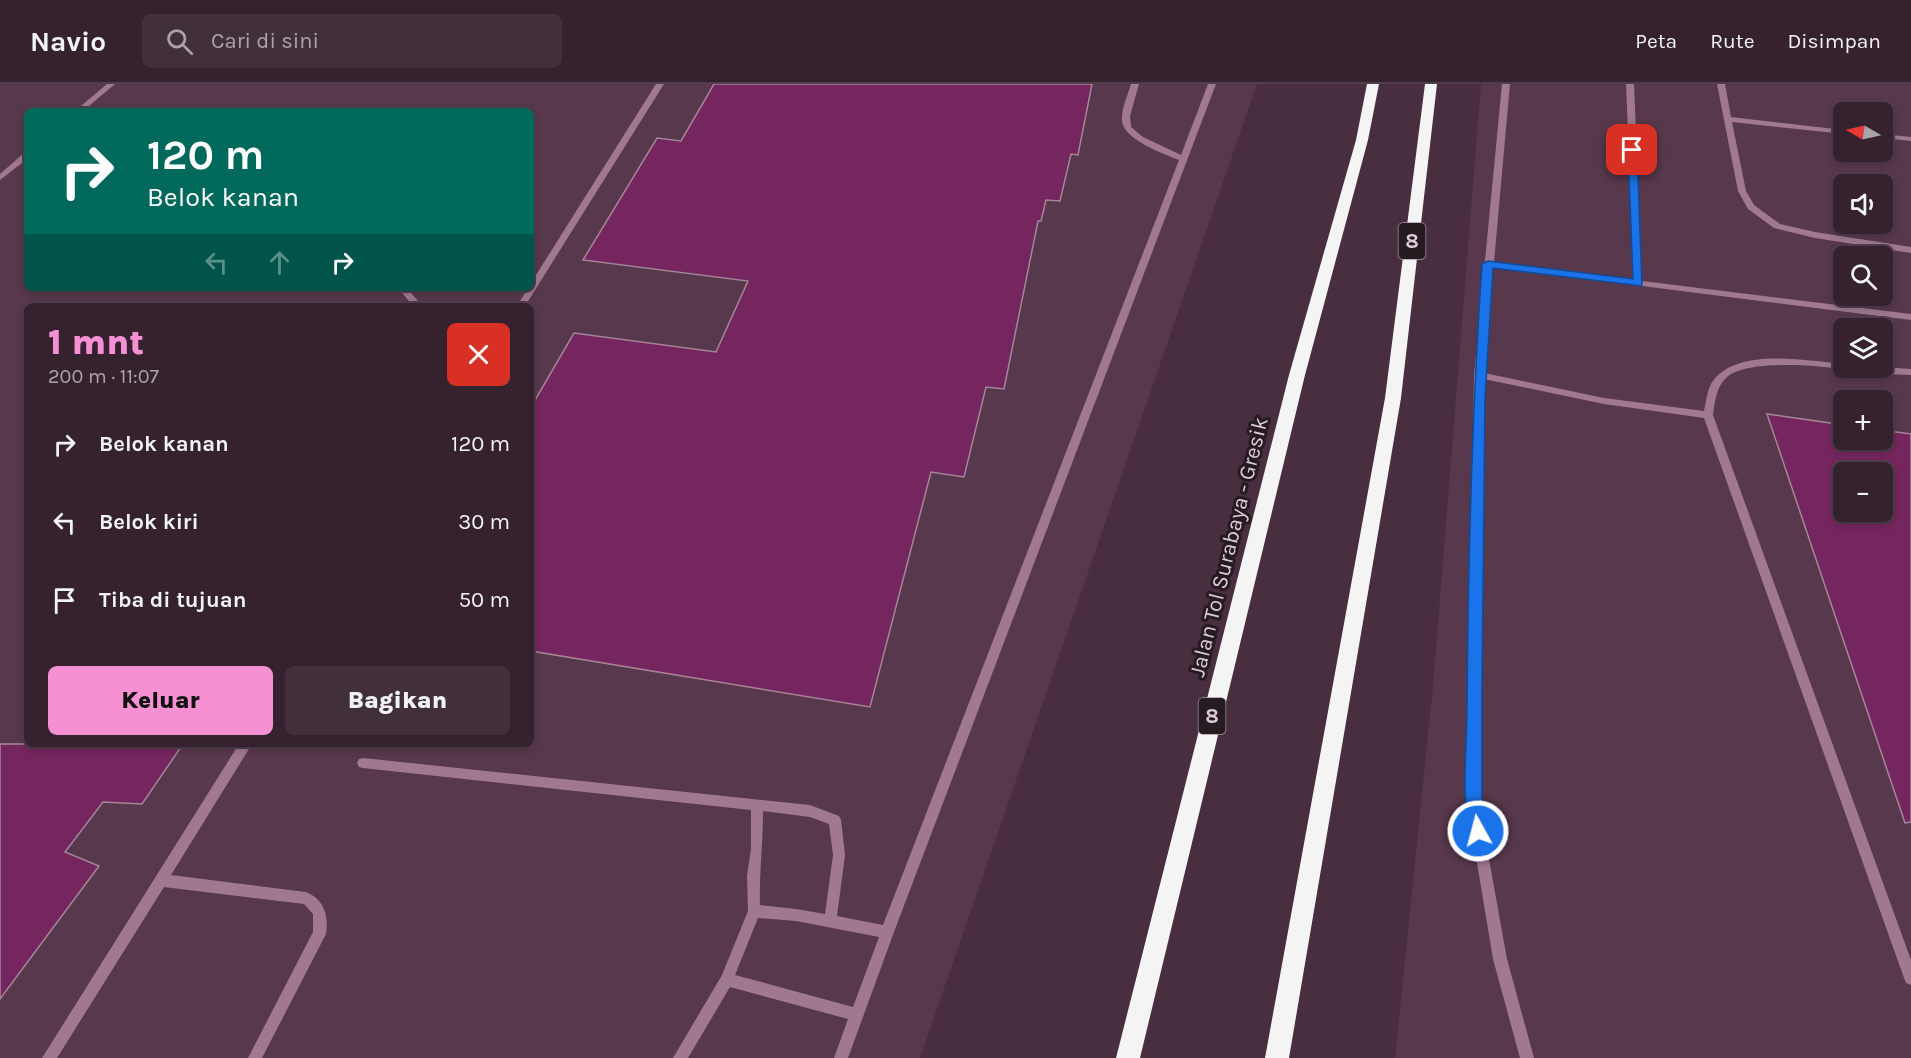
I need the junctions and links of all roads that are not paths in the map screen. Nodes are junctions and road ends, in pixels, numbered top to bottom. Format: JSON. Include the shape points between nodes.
{"nodes":[{"id":1,"x":111,"y":84,"type":"edge"},
{"id":2,"x":660,"y":84,"type":"edge"},
{"id":3,"x":1135,"y":84,"type":"edge"},
{"id":4,"x":1212,"y":84,"type":"edge"},
{"id":5,"x":1373,"y":84,"type":"edge"},
{"id":6,"x":1431,"y":84,"type":"edge"},
{"id":7,"x":1506,"y":84,"type":"edge"},
{"id":8,"x":1630,"y":84,"type":"edge"},
{"id":9,"x":1721,"y":84,"type":"edge"},
{"id":10,"x":83,"y":108,"type":"edge"},
{"id":11,"x":1728,"y":119,"type":"junction"},
{"id":12,"x":1833,"y":131,"type":"edge"},
{"id":13,"x":1893,"y":137,"type":"edge"},
{"id":14,"x":1911,"y":139,"type":"edge"},
{"id":15,"x":24,"y":158,"type":"edge"},
{"id":16,"x":1183,"y":159,"type":"junction"},
{"id":17,"x":0,"y":178,"type":"edge"},
{"id":18,"x":1911,"y":250,"type":"edge"},
{"id":19,"x":1488,"y":264,"type":"junction"},
{"id":20,"x":1638,"y":283,"type":"junction"},
{"id":21,"x":534,"y":285,"type":"edge"},
{"id":22,"x":405,"y":291,"type":"edge"},
{"id":23,"x":415,"y":303,"type":"edge"},
{"id":24,"x":1911,"y":317,"type":"edge"},
{"id":25,"x":1833,"y":366,"type":"edge"},
{"id":26,"x":1893,"y":371,"type":"edge"},
{"id":27,"x":1911,"y":372,"type":"edge"},
{"id":28,"x":1479,"y":375,"type":"junction"},
{"id":29,"x":1708,"y":415,"type":"junction"},
{"id":30,"x":244,"y":747,"type":"edge"},
{"id":31,"x":363,"y":763,"type":"dead end"},
{"id":32,"x":757,"y":805,"type":"junction"},
{"id":33,"x":161,"y":880,"type":"junction"},
{"id":34,"x":754,"y":911,"type":"junction"},
{"id":35,"x":830,"y":922,"type":"junction"},
{"id":36,"x":887,"y":932,"type":"junction"},
{"id":37,"x":1911,"y":978,"type":"edge"},
{"id":38,"x":727,"y":979,"type":"junction"},
{"id":39,"x":857,"y":1015,"type":"junction"},
{"id":40,"x":49,"y":1058,"type":"edge"},
{"id":41,"x":255,"y":1058,"type":"edge"},
{"id":42,"x":680,"y":1058,"type":"edge"},
{"id":43,"x":841,"y":1058,"type":"edge"},
{"id":44,"x":1128,"y":1058,"type":"edge"},
{"id":45,"x":1277,"y":1058,"type":"edge"},
{"id":46,"x":1527,"y":1058,"type":"edge"}],
"edges":[{"from":1,"to":10,"type":"street"},
{"from":2,"to":21,"type":"street"},
{"from":3,"to":16,"type":"street","via":[[1126,123],[1130,132]]},
{"from":4,"to":16,"type":"street"},
{"from":5,"to":44,"type":"highway","name":"Jalan Tol Surabaya - Gresik","number":"8"},
{"from":6,"to":45,"type":"highway","number":"8","via":[[1393,398]]},
{"from":7,"to":19,"type":"street"},
{"from":8,"to":20,"type":"street"},
{"from":9,"to":11,"type":"street"},
{"from":11,"to":12,"type":"street"},
{"from":11,"to":18,"type":"street","via":[[1742,191],[1750,207],[1777,226]]},
{"from":13,"to":14,"type":"street"},
{"from":15,"to":17,"type":"street"},
{"from":16,"to":36,"type":"street"},
{"from":19,"to":20,"type":"street"},
{"from":19,"to":28,"type":"street"},
{"from":20,"to":24,"type":"street"},
{"from":22,"to":23,"type":"street"},
{"from":25,"to":29,"type":"street","via":[[1764,362],[1731,369],[1716,383]]},
{"from":26,"to":27,"type":"street"},
{"from":28,"to":29,"type":"street","via":[[1604,401]]},
{"from":28,"to":46,"type":"street","via":[[1474,809],[1500,959]]},
{"from":29,"to":37,"type":"street"},
{"from":30,"to":33,"type":"street"},
{"from":31,"to":32,"type":"street"},
{"from":32,"to":34,"type":"street"},
{"from":32,"to":35,"type":"street","via":[[810,811],[836,820],[839,855]]},
{"from":33,"to":40,"type":"street"},
{"from":33,"to":41,"type":"street","via":[[306,898],[320,910],[319,934]]},
{"from":34,"to":35,"type":"street"},
{"from":34,"to":38,"type":"street"},
{"from":35,"to":36,"type":"street"},
{"from":36,"to":39,"type":"street"},
{"from":38,"to":39,"type":"street"},
{"from":38,"to":42,"type":"street"},
{"from":39,"to":43,"type":"street"}]}
